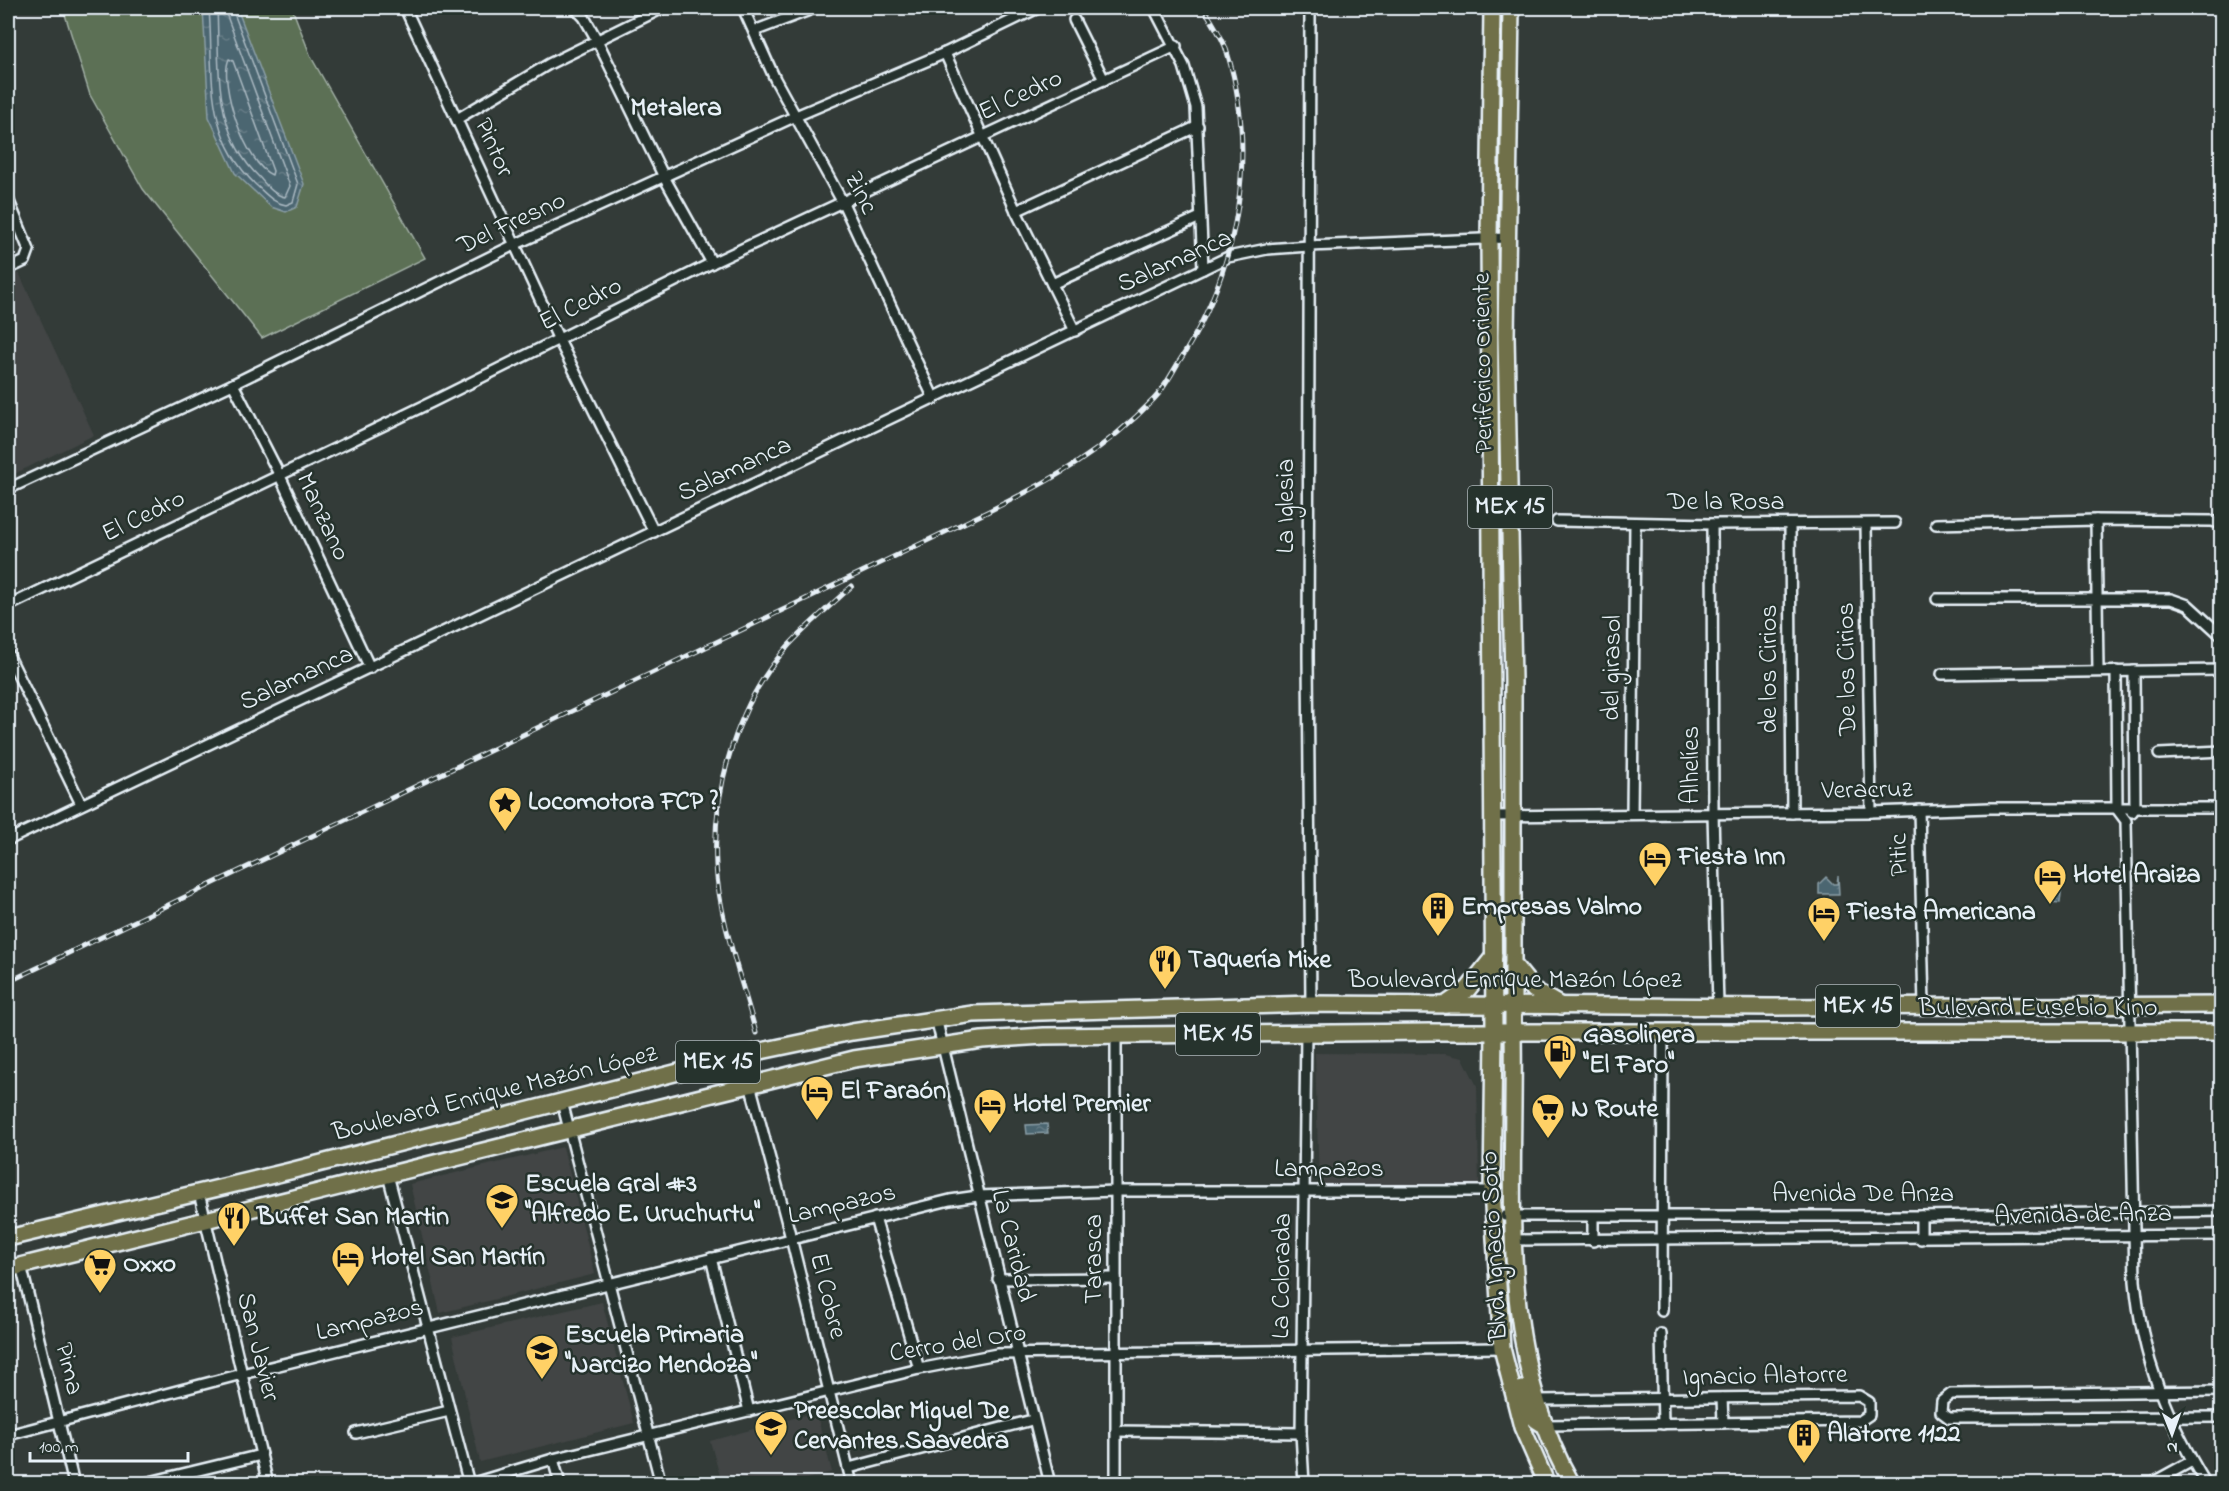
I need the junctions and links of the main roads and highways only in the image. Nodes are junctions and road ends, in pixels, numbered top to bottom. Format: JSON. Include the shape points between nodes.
{"nodes":[{"id":1,"x":1492,"y":8,"type":"edge"},
{"id":2,"x":1511,"y":8,"type":"edge"},
{"id":3,"x":1494,"y":956,"type":"junction"},
{"id":4,"x":1513,"y":964,"type":"junction"},
{"id":5,"x":1444,"y":1005,"type":"junction"},
{"id":6,"x":2222,"y":1005,"type":"edge"},
{"id":7,"x":1494,"y":1006,"type":"junction"},
{"id":8,"x":1513,"y":1006,"type":"junction"},
{"id":9,"x":1561,"y":1006,"type":"junction"},
{"id":10,"x":2222,"y":1032,"type":"edge"},
{"id":11,"x":1494,"y":1033,"type":"junction"},
{"id":12,"x":1513,"y":1033,"type":"junction"},
{"id":13,"x":1492,"y":1191,"type":"junction"},
{"id":14,"x":1509,"y":1216,"type":"junction"},
{"id":15,"x":8,"y":1238,"type":"edge"},
{"id":16,"x":14,"y":1267,"type":"edge"},
{"id":17,"x":1502,"y":1348,"type":"junction"},
{"id":18,"x":1546,"y":1425,"type":"junction"},
{"id":19,"x":1547,"y":1484,"type":"edge"},
{"id":20,"x":1572,"y":1484,"type":"edge"}],
"edges":[{"from":1,"to":3,"type":"main road","name":"Periferico Oriente","number":"MEX 15","via":[[1489,238]]},
{"from":2,"to":4,"type":"main road","name":"Periferico Oriente","number":"MEX 15","via":[[1506,238]]},
{"from":3,"to":5,"type":"main road","via":[[1468,989]]},
{"from":3,"to":7,"type":"main road","name":"Periferico Oriente","number":"MEX 15"},
{"from":4,"to":8,"type":"main road","name":"Periferico Oriente","number":"MEX 15"},
{"from":4,"to":9,"type":"main road","via":[[1534,990]]},
{"from":5,"to":7,"type":"main road","name":"Boulevard Enrique Mazón López","number":"MEX 15"},
{"from":5,"to":15,"type":"main road","name":"Boulevard Enrique Mazón López","number":"MEX 15","via":[[1026,1011],[936,1018],[761,1051]]},
{"from":6,"to":9,"type":"main road","name":"Boulevard Enrique Mazón López","number":"MEX 15"},
{"from":7,"to":8,"type":"main road","name":"Boulevard Enrique Mazón López","number":"MEX 15"},
{"from":7,"to":11,"type":"main road","name":"Blvd. Ignacio Soto"},
{"from":8,"to":9,"type":"main road","name":"Boulevard Enrique Mazón López","number":"MEX 15"},
{"from":8,"to":12,"type":"main road","name":"Blvd. Ignacio Soto"},
{"from":10,"to":12,"type":"main road","name":"Bulevard Eusebio Kino","number":"MEX 15"},
{"from":11,"to":12,"type":"main road","name":"Bulevard Eusebio Kino","number":"MEX 15"},
{"from":11,"to":13,"type":"main road","name":"Blvd. Ignacio Soto"},
{"from":11,"to":16,"type":"main road","name":"Boulevard Enrique Mazón López","number":"MEX 15","via":[[1033,1037],[943,1045],[854,1059]]},
{"from":12,"to":14,"type":"main road","name":"Blvd. Ignacio Soto"},
{"from":13,"to":14,"type":"main road","via":[[1504,1194]]},
{"from":13,"to":17,"type":"main road","name":"Blvd. Ignacio Soto"},
{"from":14,"to":18,"type":"main road","name":"Blvd. Ignacio Soto","via":[[1524,1352]]},
{"from":17,"to":18,"type":"main road","via":[[1513,1357],[1528,1410],[1540,1424]]},
{"from":17,"to":19,"type":"main road","name":"Blvd. Ignacio Soto","via":[[1520,1418]]},
{"from":18,"to":20,"type":"main road","name":"Blvd. Ignacio Soto"}]}
